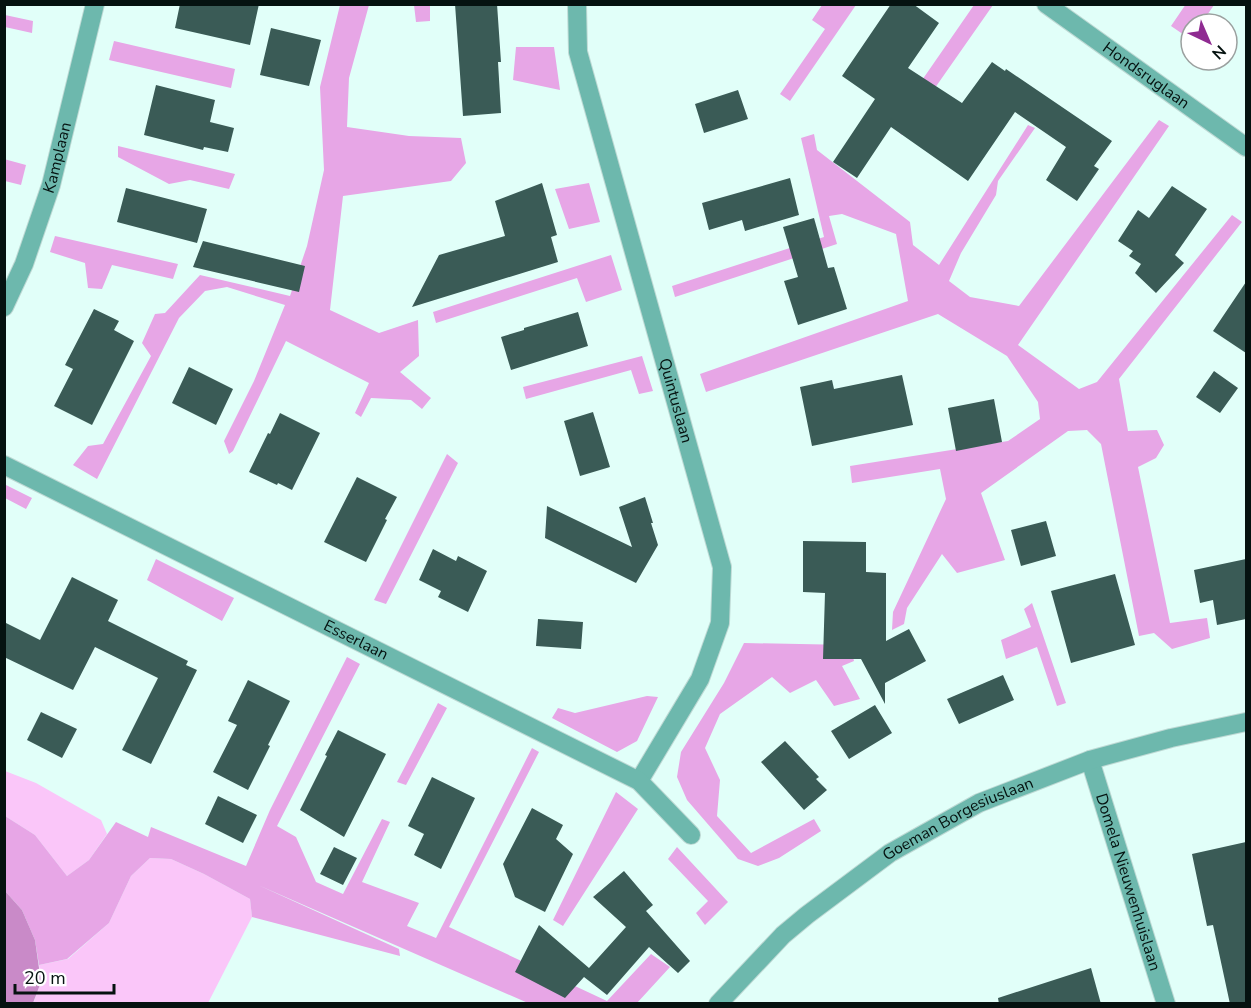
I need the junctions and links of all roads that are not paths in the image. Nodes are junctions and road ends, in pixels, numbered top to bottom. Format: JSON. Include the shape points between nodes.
{"nodes":[{"id":1,"x":94,"y":4,"type":"edge"},
{"id":2,"x":577,"y":4,"type":"edge"},
{"id":3,"x":1046,"y":4,"type":"edge"},
{"id":4,"x":1246,"y":147,"type":"edge"},
{"id":5,"x":4,"y":307,"type":"edge"},
{"id":6,"x":4,"y":465,"type":"edge"},
{"id":7,"x":1246,"y":722,"type":"edge"},
{"id":8,"x":1090,"y":760,"type":"junction"},
{"id":9,"x":639,"y":781,"type":"junction"},
{"id":10,"x":692,"y":835,"type":"dead end"},
{"id":11,"x":718,"y":1004,"type":"edge"},
{"id":12,"x":1166,"y":1004,"type":"edge"}],
"edges":[{"from":1,"to":5,"type":"street","name":"Kamplaan","via":[[51,185],[24,264]]},
{"from":2,"to":9,"type":"street","name":"Quintuslaan","via":[[578,52],[722,567],[720,623],[700,679]]},
{"from":3,"to":4,"type":"street","name":"Hondsruglaan"},
{"from":6,"to":9,"type":"street","name":"Esserlaan"},
{"from":7,"to":8,"type":"street","name":"Goeman Borgesiuslaan"},
{"from":8,"to":11,"type":"street","name":"Goeman Borgesiuslaan","via":[[979,803],[890,853],[783,935]]},
{"from":8,"to":12,"type":"street","name":"Domela Nieuwenhuislaan"},
{"from":9,"to":10,"type":"street","name":"Esserlaan"}]}
